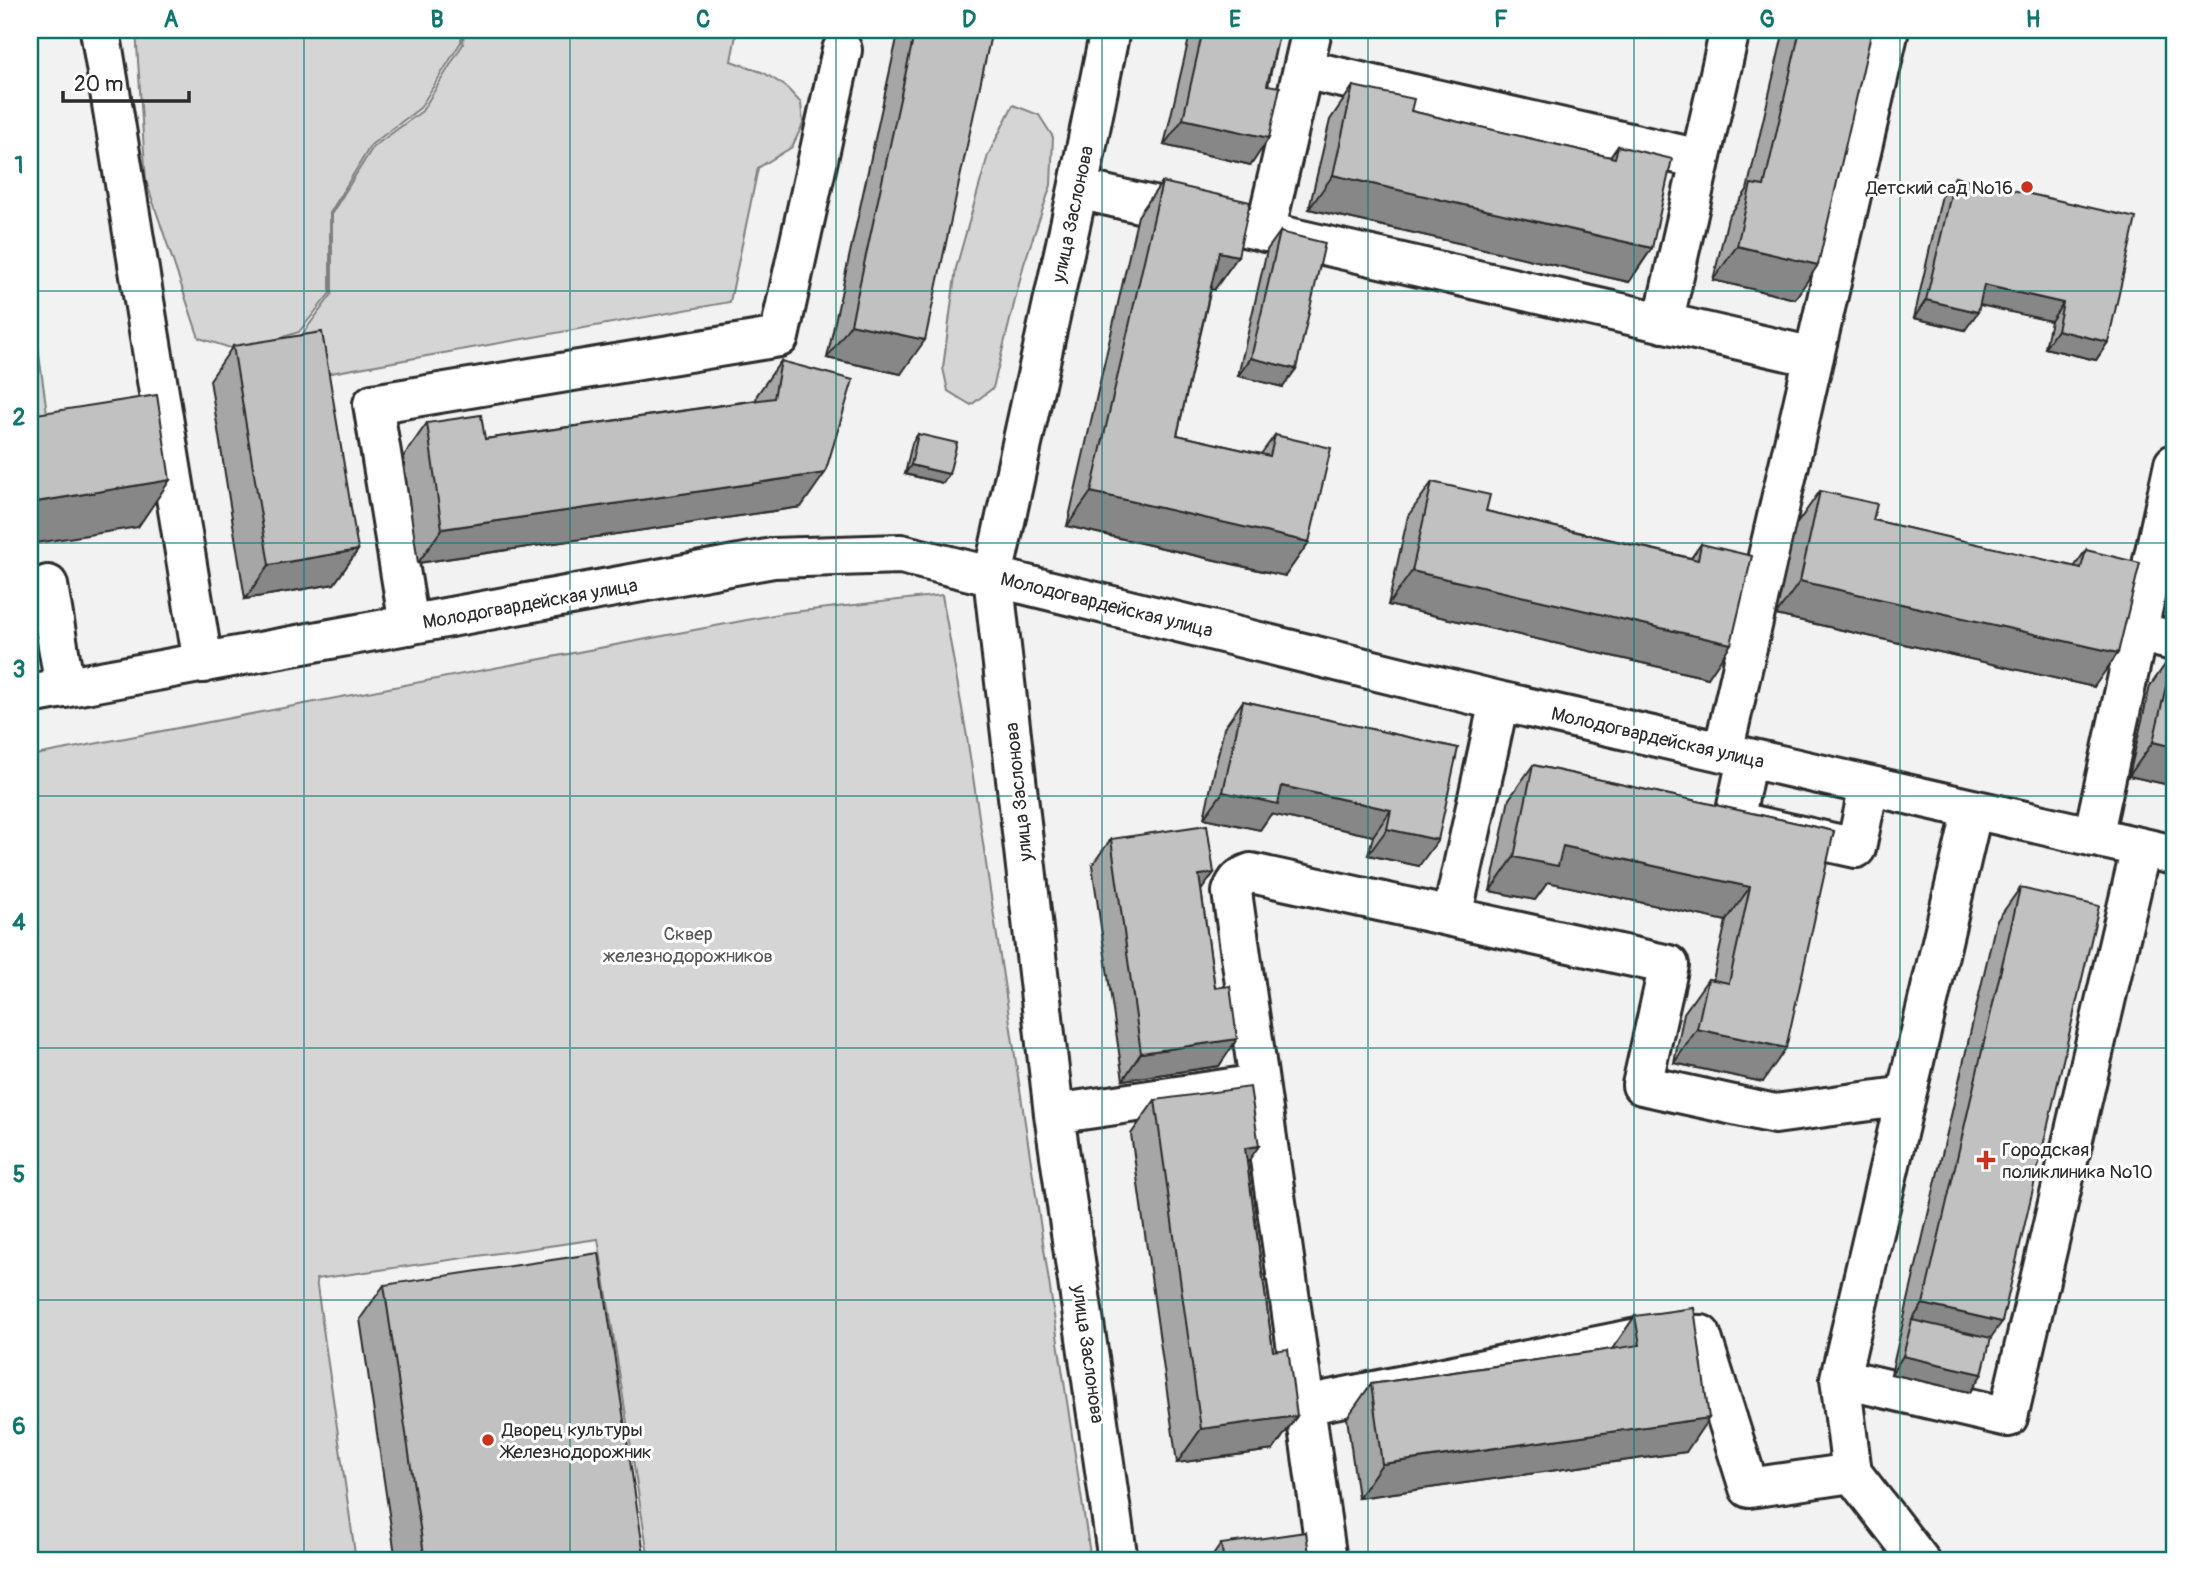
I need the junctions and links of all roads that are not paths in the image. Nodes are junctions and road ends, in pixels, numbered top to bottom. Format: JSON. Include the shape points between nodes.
{"nodes":[{"id":1,"x":100,"y":30,"type":"edge"},
{"id":2,"x":1110,"y":30,"type":"edge"},
{"id":3,"x":1312,"y":30,"type":"edge"},
{"id":4,"x":1730,"y":30,"type":"edge"},
{"id":5,"x":1889,"y":30,"type":"edge"},
{"id":6,"x":842,"y":50,"type":"dead end"},
{"id":7,"x":1303,"y":68,"type":"junction"},
{"id":8,"x":1700,"y":159,"type":"junction"},
{"id":9,"x":1078,"y":189,"type":"junction"},
{"id":10,"x":1265,"y":232,"type":"junction"},
{"id":11,"x":1663,"y":323,"type":"junction"},
{"id":12,"x":1814,"y":357,"type":"junction"},
{"id":13,"x":2174,"y":464,"type":"edge"},
{"id":14,"x":993,"y":576,"type":"junction"},
{"id":15,"x":48,"y":585,"type":"dead end"},
{"id":16,"x":409,"y":625,"type":"junction"},
{"id":17,"x":2137,"y":632,"type":"junction"},
{"id":18,"x":2174,"y":640,"type":"edge"},
{"id":19,"x":203,"y":663,"type":"junction"},
{"id":20,"x":47,"y":691,"type":"edge"},
{"id":21,"x":1499,"y":701,"type":"junction"},
{"id":22,"x":1735,"y":755,"type":"junction"},
{"id":23,"x":1869,"y":786,"type":"junction"},
{"id":24,"x":1973,"y":809,"type":"junction"},
{"id":25,"x":2093,"y":837,"type":"junction"},
{"id":26,"x":2157,"y":851,"type":"edge"},
{"id":27,"x":1452,"y":917,"type":"junction"},
{"id":28,"x":1259,"y":1084,"type":"junction"},
{"id":29,"x":1906,"y":1096,"type":"junction"},
{"id":30,"x":1054,"y":1114,"type":"junction"},
{"id":31,"x":1840,"y":1378,"type":"junction"},
{"id":32,"x":1305,"y":1405,"type":"junction"},
{"id":33,"x":1853,"y":1473,"type":"junction"},
{"id":34,"x":1118,"y":1561,"type":"edge"},
{"id":35,"x":1327,"y":1561,"type":"edge"},
{"id":36,"x":1920,"y":1561,"type":"edge"}],
"edges":[{"from":1,"to":19,"type":"street"},
{"from":2,"to":9,"type":"street","name":"улица Заслонова"},
{"from":3,"to":7,"type":"street"},
{"from":4,"to":8,"type":"street"},
{"from":5,"to":12,"type":"street"},
{"from":6,"to":16,"type":"street","via":[[779,337],[373,404]]},
{"from":7,"to":8,"type":"street"},
{"from":7,"to":10,"type":"street"},
{"from":8,"to":11,"type":"street"},
{"from":9,"to":10,"type":"street"},
{"from":9,"to":14,"type":"street","name":"улица Заслонова"},
{"from":10,"to":11,"type":"street"},
{"from":11,"to":12,"type":"street"},
{"from":12,"to":22,"type":"street"},
{"from":13,"to":17,"type":"street"},
{"from":14,"to":16,"type":"street","name":"Молодогвардейская улица","via":[[901,554],[773,558]]},
{"from":14,"to":21,"type":"street","name":"Молодогвардейская улица"},
{"from":14,"to":30,"type":"street","name":"улица Заслонова"},
{"from":15,"to":20,"type":"street"},
{"from":16,"to":19,"type":"street","name":"Молодогвардейская улица"},
{"from":17,"to":18,"type":"street"},
{"from":17,"to":25,"type":"street"},
{"from":19,"to":20,"type":"street","name":"Молодогвардейская улица"},
{"from":21,"to":22,"type":"street","name":"Молодогвардейская улица"},
{"from":21,"to":27,"type":"street"},
{"from":22,"to":23,"type":"street","name":"Молодогвардейская улица"},
{"from":22,"to":23,"type":"street","via":[[1734,821],[1856,848]]},
{"from":23,"to":24,"type":"street","name":"Молодогвардейская улица"},
{"from":24,"to":25,"type":"street","name":"Молодогвардейская улица"},
{"from":24,"to":29,"type":"street"},
{"from":25,"to":26,"type":"street","name":"Молодогвардейская улица"},
{"from":26,"to":31,"type":"street","via":[[2008,1417]]},
{"from":27,"to":28,"type":"street","via":[[1251,873],[1242,876],[1232,892]]},
{"from":27,"to":29,"type":"street","via":[[1669,965],[1642,1085],[1775,1114]]},
{"from":28,"to":30,"type":"street"},
{"from":28,"to":32,"type":"street"},
{"from":29,"to":31,"type":"street"},
{"from":30,"to":34,"type":"street","name":"улица Заслонова"},
{"from":31,"to":33,"type":"street"},
{"from":32,"to":33,"type":"street","via":[[1657,1334],[1701,1335],[1749,1488]]},
{"from":32,"to":35,"type":"street"},
{"from":33,"to":36,"type":"street"}]}
